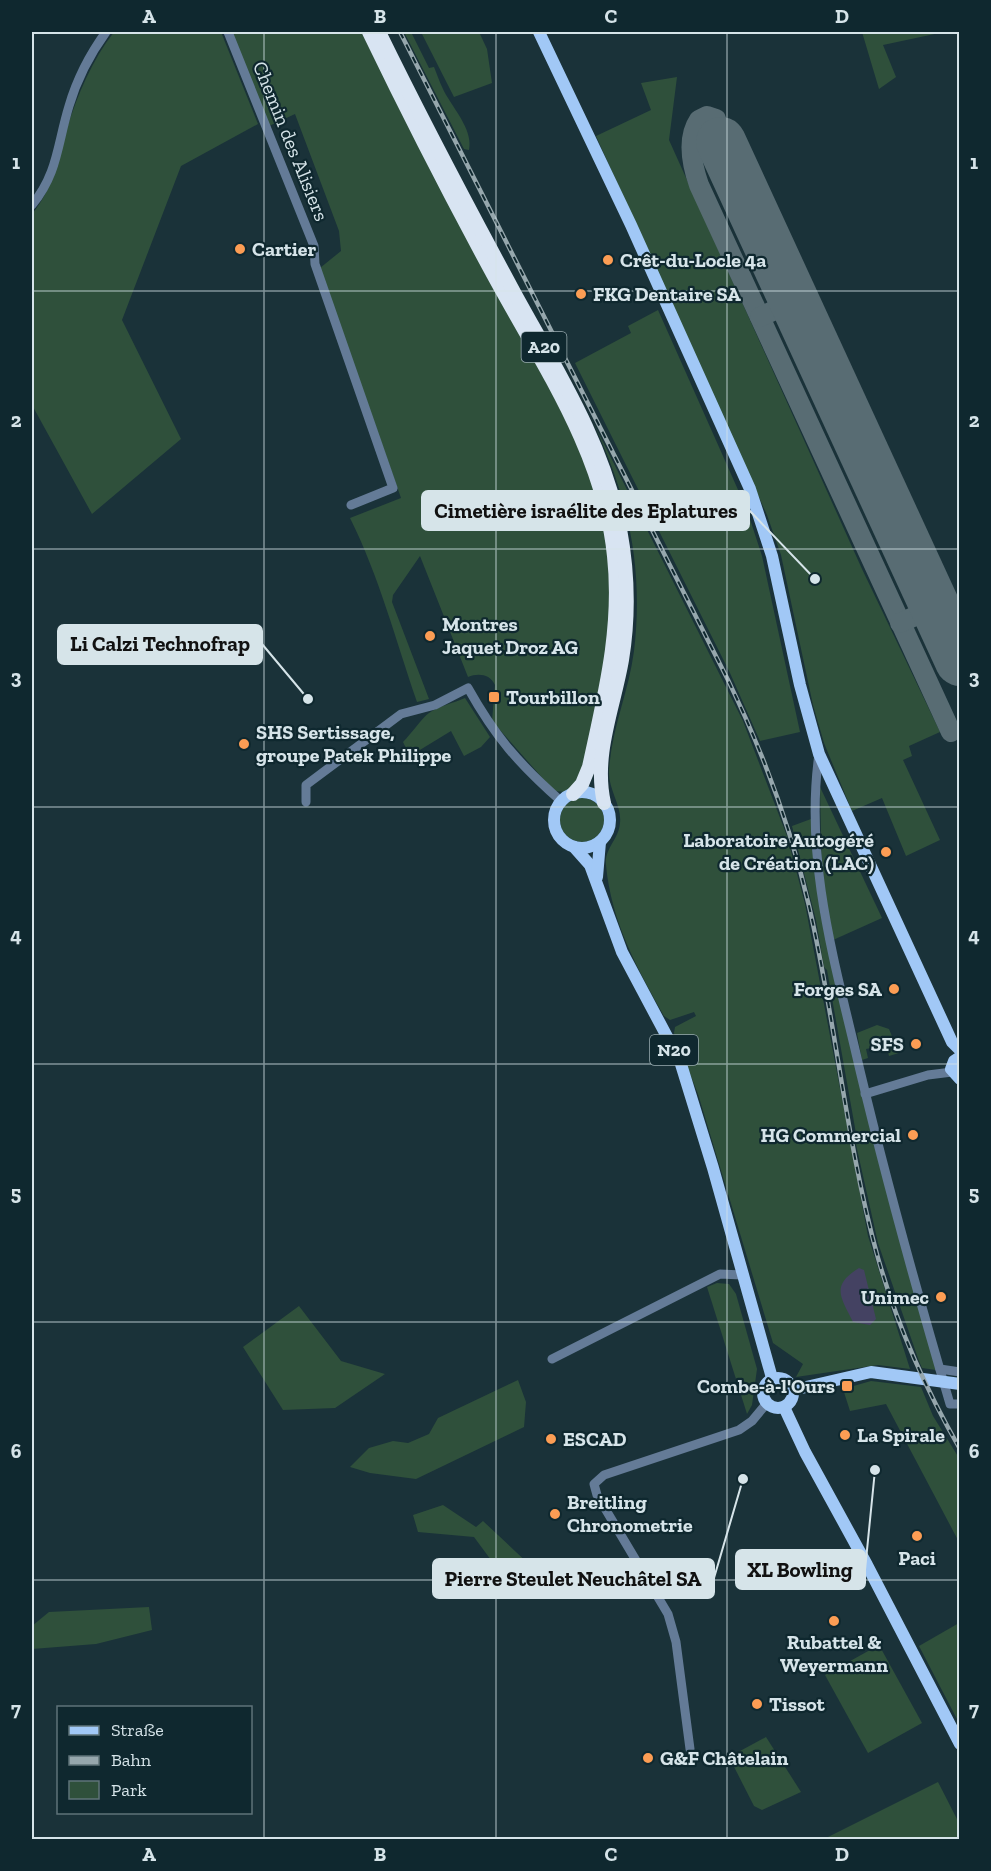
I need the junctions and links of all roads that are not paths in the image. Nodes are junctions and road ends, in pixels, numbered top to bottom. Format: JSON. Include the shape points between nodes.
{"nodes":[{"id":1,"x":106,"y":32,"type":"edge"},
{"id":2,"x":228,"y":32,"type":"edge"},
{"id":3,"x":369,"y":32,"type":"edge"},
{"id":4,"x":379,"y":32,"type":"edge"},
{"id":5,"x":539,"y":32,"type":"edge"},
{"id":6,"x":32,"y":205,"type":"edge"},
{"id":7,"x":351,"y":505,"type":"dead end"},
{"id":8,"x":819,"y":754,"type":"junction"},
{"id":9,"x":568,"y":798,"type":"junction"},
{"id":10,"x":306,"y":802,"type":"dead end"},
{"id":11,"x":604,"y":803,"type":"junction"},
{"id":12,"x":600,"y":842,"type":"junction"},
{"id":13,"x":574,"y":847,"type":"junction"},
{"id":14,"x":597,"y":881,"type":"junction"},
{"id":15,"x":956,"y":1060,"type":"edge"},
{"id":16,"x":865,"y":1094,"type":"junction"},
{"id":17,"x":742,"y":1275,"type":"junction"},
{"id":18,"x":552,"y":1359,"type":"dead end"},
{"id":19,"x":940,"y":1369,"type":"junction"},
{"id":20,"x":960,"y":1372,"type":"edge"},
{"id":21,"x":772,"y":1378,"type":"junction"},
{"id":22,"x":960,"y":1384,"type":"edge"},
{"id":23,"x":793,"y":1390,"type":"junction"},
{"id":24,"x":767,"y":1403,"type":"junction"},
{"id":25,"x":960,"y":1404,"type":"edge"},
{"id":26,"x":784,"y":1407,"type":"junction"},
{"id":27,"x":960,"y":1744,"type":"edge"},
{"id":28,"x":690,"y":1749,"type":"dead end"}],
"edges":[{"from":1,"to":6,"type":"street","via":[[93,51],[69,105],[46,188]]},
{"from":2,"to":7,"type":"street","name":"Chemin des Alisiers","via":[[314,246],[315,264],[393,489]]},
{"from":3,"to":9,"type":"highway","number":"A20","via":[[444,182],[572,419],[604,500],[616,570],[615,634],[589,767],[582,784]]},
{"from":4,"to":11,"type":"highway","number":"A20","via":[[453,180],[580,414],[609,484],[624,553],[626,606],[622,659],[599,770]]},
{"from":5,"to":8,"type":"main road","via":[[736,454],[766,532]]},
{"from":8,"to":15,"type":"main road"},
{"from":8,"to":16,"type":"street","via":[[814,801],[821,902]]},
{"from":9,"to":10,"type":"street","via":[[528,772],[500,741],[468,687],[435,705],[401,714],[306,785]]},
{"from":9,"to":11,"type":"main road","via":[[593,795]]},
{"from":9,"to":13,"type":"main road","number":"N20","via":[[556,814],[556,828],[562,839]]},
{"from":11,"to":12,"type":"main road","number":"N20","via":[[609,826]]},
{"from":12,"to":13,"type":"main road","via":[[588,848]]},
{"from":12,"to":14,"type":"main road","number":"N20"},
{"from":13,"to":14,"type":"main road","number":"N20","via":[[590,865]]},
{"from":14,"to":17,"type":"main road","number":"N20","via":[[621,952],[680,1061]]},
{"from":15,"to":16,"type":"street","via":[[928,1074]]},
{"from":16,"to":19,"type":"street"},
{"from":17,"to":18,"type":"street","via":[[720,1274]]},
{"from":17,"to":21,"type":"main road","number":"N20"},
{"from":19,"to":20,"type":"street"},
{"from":19,"to":25,"type":"street","via":[[950,1404]]},
{"from":21,"to":23,"type":"main road","via":[[785,1379]]},
{"from":21,"to":24,"type":"main road","number":"N20","via":[[762,1392]]},
{"from":22,"to":23,"type":"main road","via":[[881,1372],[850,1375]]},
{"from":23,"to":26,"type":"main road"},
{"from":24,"to":26,"type":"main road"},
{"from":24,"to":28,"type":"street","via":[[739,1430],[596,1480],[595,1492],[668,1614],[676,1642]]},
{"from":26,"to":27,"type":"main road"}]}
